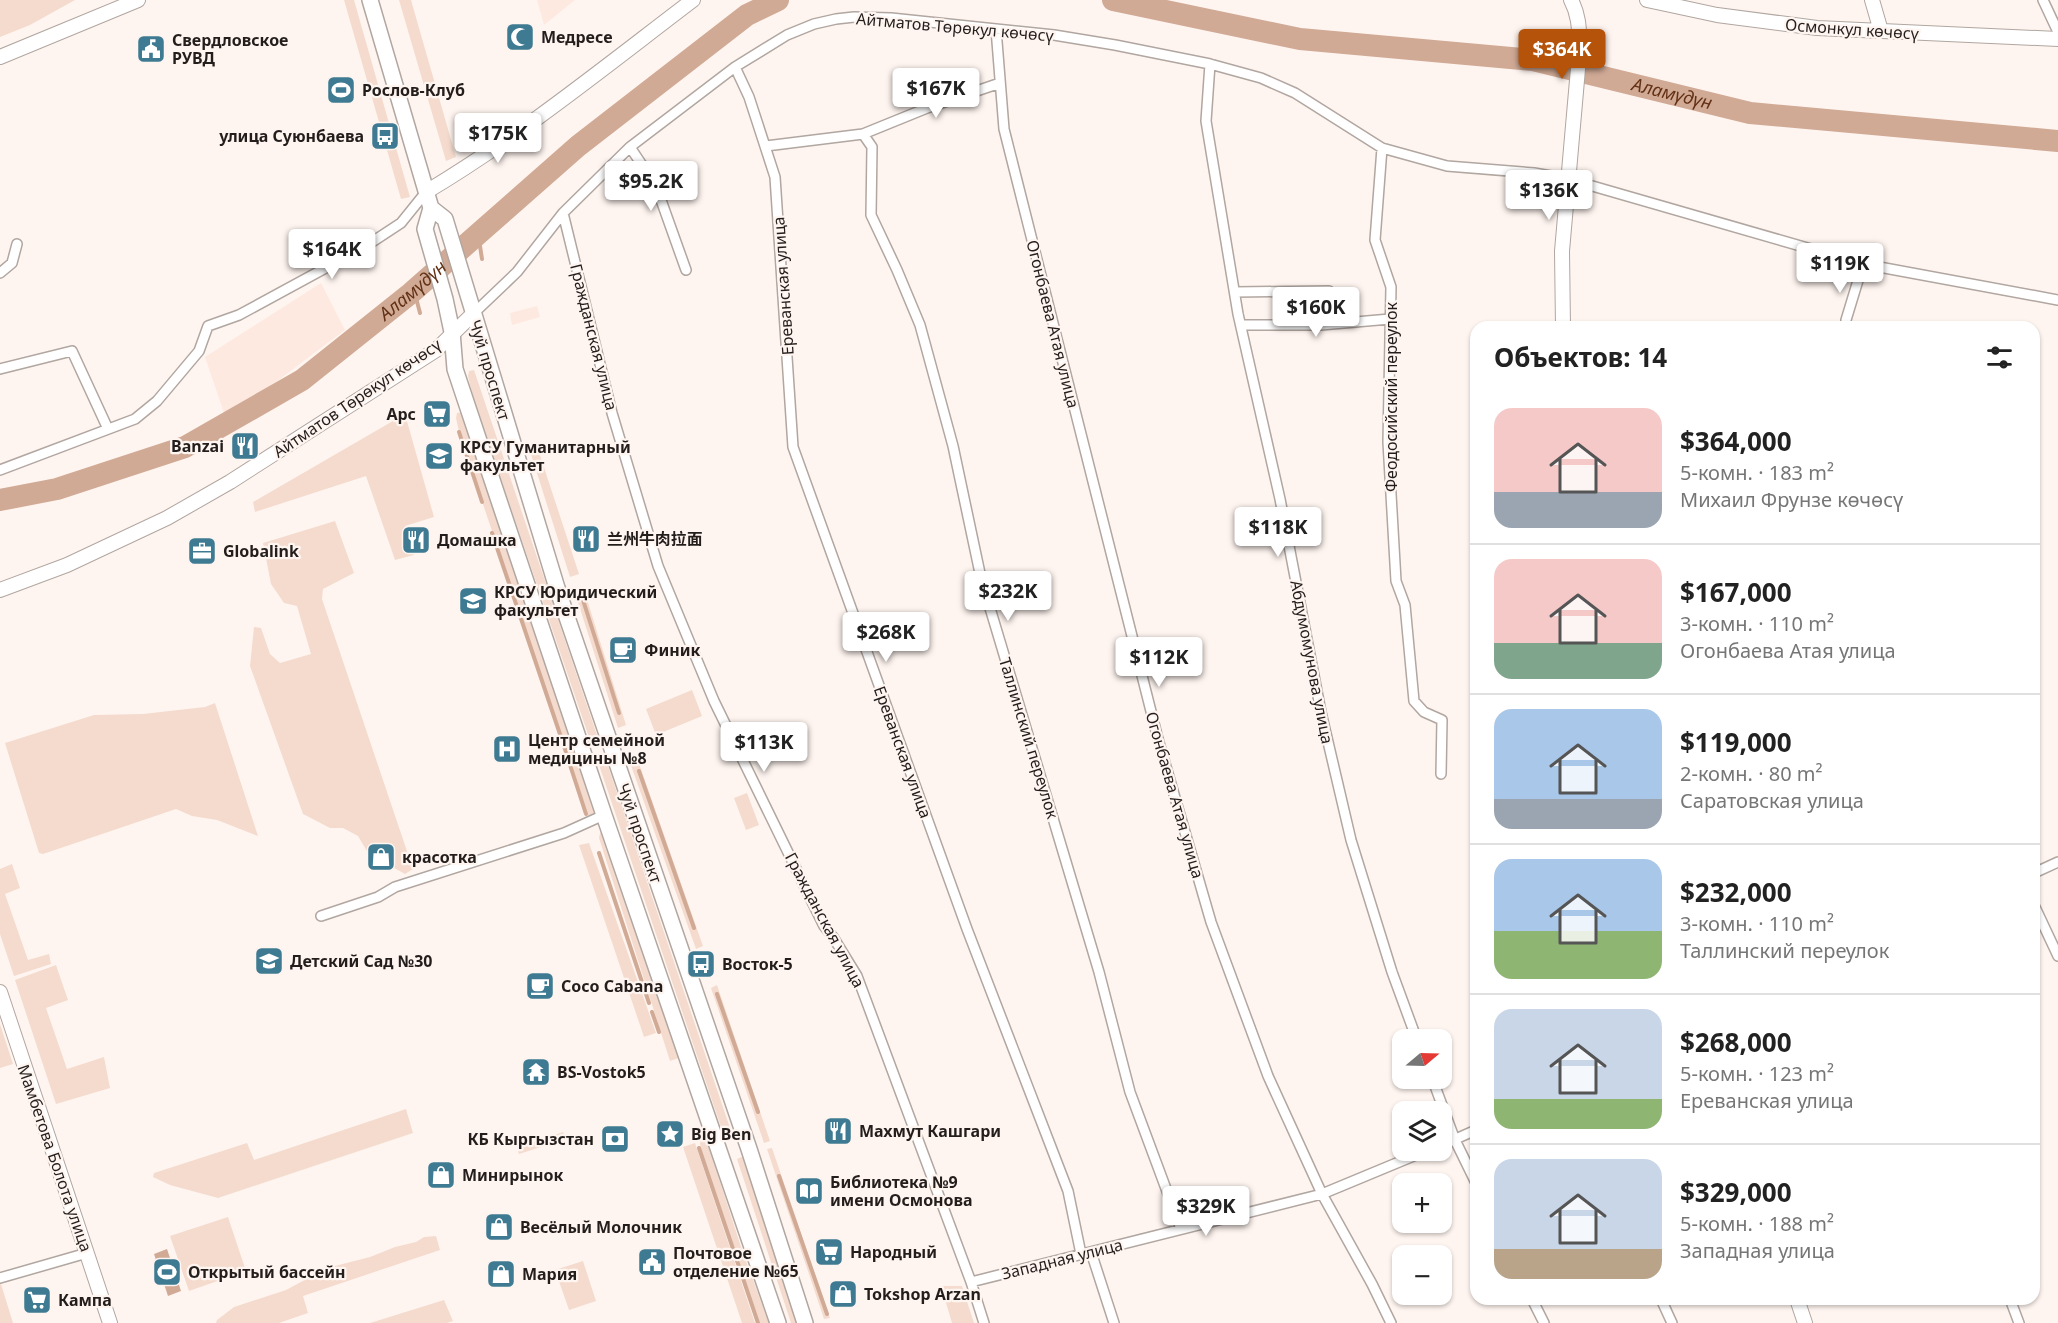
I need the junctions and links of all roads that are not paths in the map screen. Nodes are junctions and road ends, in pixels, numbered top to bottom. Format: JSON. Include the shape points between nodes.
{"nodes":[{"id":1,"x":138,"y":0,"type":"edge"},
{"id":2,"x":370,"y":0,"type":"edge"},
{"id":3,"x":693,"y":0,"type":"edge"},
{"id":4,"x":1571,"y":0,"type":"edge"},
{"id":5,"x":1647,"y":0,"type":"edge"},
{"id":6,"x":1872,"y":0,"type":"edge"},
{"id":7,"x":2043,"y":0,"type":"edge"},
{"id":8,"x":996,"y":29,"type":"junction"},
{"id":9,"x":1881,"y":31,"type":"junction"},
{"id":10,"x":2058,"y":32,"type":"edge"},
{"id":11,"x":2058,"y":39,"type":"edge"},
{"id":12,"x":0,"y":57,"type":"edge"},
{"id":13,"x":1210,"y":64,"type":"junction"},
{"id":14,"x":735,"y":67,"type":"junction"},
{"id":15,"x":1000,"y":83,"type":"junction"},
{"id":16,"x":863,"y":134,"type":"junction"},
{"id":17,"x":766,"y":146,"type":"junction"},
{"id":18,"x":630,"y":147,"type":"junction"},
{"id":19,"x":1382,"y":148,"type":"junction"},
{"id":20,"x":1568,"y":179,"type":"junction"},
{"id":21,"x":426,"y":192,"type":"junction"},
{"id":22,"x":431,"y":208,"type":"junction"},
{"id":23,"x":563,"y":213,"type":"junction"},
{"id":24,"x":17,"y":244,"type":"dead end"},
{"id":25,"x":1863,"y":264,"type":"junction"},
{"id":26,"x":686,"y":270,"type":"dead end"},
{"id":27,"x":0,"y":273,"type":"edge"},
{"id":28,"x":1329,"y":291,"type":"dead end"},
{"id":29,"x":1234,"y":292,"type":"junction"},
{"id":30,"x":2058,"y":300,"type":"edge"},
{"id":31,"x":472,"y":314,"type":"junction"},
{"id":32,"x":1390,"y":319,"type":"junction"},
{"id":33,"x":1563,"y":321,"type":"edge"},
{"id":34,"x":1846,"y":321,"type":"edge"},
{"id":35,"x":1241,"y":325,"type":"junction"},
{"id":36,"x":452,"y":332,"type":"junction"},
{"id":37,"x":0,"y":369,"type":"edge"},
{"id":38,"x":108,"y":429,"type":"junction"},
{"id":39,"x":0,"y":470,"type":"edge"},
{"id":40,"x":0,"y":590,"type":"edge"},
{"id":41,"x":1441,"y":774,"type":"dead end"},
{"id":42,"x":604,"y":815,"type":"junction"},
{"id":43,"x":2058,"y":862,"type":"edge"},
{"id":44,"x":2040,"y":870,"type":"edge"},
{"id":45,"x":321,"y":916,"type":"dead end"},
{"id":46,"x":2040,"y":918,"type":"edge"},
{"id":47,"x":2058,"y":956,"type":"edge"},
{"id":48,"x":0,"y":992,"type":"edge"},
{"id":49,"x":1413,"y":1029,"type":"edge"},
{"id":50,"x":1436,"y":1089,"type":"edge"},
{"id":51,"x":1470,"y":1133,"type":"edge"},
{"id":52,"x":745,"y":1139,"type":"junction"},
{"id":53,"x":1455,"y":1140,"type":"junction"},
{"id":54,"x":1452,"y":1141,"type":"edge"},
{"id":55,"x":719,"y":1149,"type":"junction"},
{"id":56,"x":1402,"y":1161,"type":"edge"},
{"id":57,"x":1470,"y":1171,"type":"edge"},
{"id":58,"x":1322,"y":1194,"type":"junction"},
{"id":59,"x":1181,"y":1229,"type":"junction"},
{"id":60,"x":1091,"y":1252,"type":"junction"},
{"id":61,"x":87,"y":1253,"type":"junction"},
{"id":62,"x":1081,"y":1254,"type":"junction"},
{"id":63,"x":0,"y":1278,"type":"edge"},
{"id":64,"x":971,"y":1282,"type":"junction"},
{"id":65,"x":1535,"y":1305,"type":"edge"},
{"id":66,"x":1664,"y":1305,"type":"edge"},
{"id":67,"x":1799,"y":1305,"type":"edge"},
{"id":68,"x":2012,"y":1305,"type":"edge"},
{"id":69,"x":110,"y":1323,"type":"edge"},
{"id":70,"x":778,"y":1323,"type":"edge"},
{"id":71,"x":805,"y":1323,"type":"edge"},
{"id":72,"x":984,"y":1323,"type":"edge"},
{"id":73,"x":1113,"y":1323,"type":"edge"},
{"id":74,"x":1391,"y":1323,"type":"edge"},
{"id":75,"x":1544,"y":1323,"type":"edge"},
{"id":76,"x":1672,"y":1323,"type":"edge"},
{"id":77,"x":1805,"y":1323,"type":"edge"},
{"id":78,"x":2019,"y":1323,"type":"edge"}],
"edges":[{"from":1,"to":12,"type":"street"},
{"from":2,"to":21,"type":"main road"},
{"from":3,"to":21,"type":"street","via":[[551,108]]},
{"from":4,"to":20,"type":"street","via":[[1579,22],[1580,46]]},
{"from":5,"to":9,"type":"street","name":"Осмонкул көчөсү","via":[[1772,23]]},
{"from":6,"to":9,"type":"street"},
{"from":7,"to":10,"type":"street"},
{"from":8,"to":13,"type":"street","name":"Айтматов Төрөкул көчөсү","via":[[1115,45]]},
{"from":8,"to":14,"type":"street","name":"Айтматов Төрөкул көчөсү","via":[[854,16],[814,24],[787,35]]},
{"from":8,"to":15,"type":"street","name":"Огонбаева Атая улица"},
{"from":9,"to":11,"type":"street","name":"Осмонкул көчөсү"},
{"from":13,"to":19,"type":"street","name":"Айтматов Төрөкул көчөсү","via":[[1261,78],[1295,93]]},
{"from":13,"to":29,"type":"street","name":"Абдумомунова улица","via":[[1206,121]]},
{"from":14,"to":17,"type":"street","name":"Ереванская улица"},
{"from":14,"to":18,"type":"street","name":"Айтматов Төрөкул көчөсү"},
{"from":15,"to":16,"type":"street"},
{"from":15,"to":58,"type":"street","name":"Огонбаева Атая улица","via":[[1004,129],[1158,738],[1211,922],[1268,1076]]},
{"from":16,"to":17,"type":"street"},
{"from":16,"to":59,"type":"street","name":"Таллинский переулок","via":[[872,147],[871,215],[920,324],[953,446],[981,578],[1099,972],[1130,1092]]},
{"from":17,"to":62,"type":"street","name":"Ереванская улица","via":[[775,177],[793,447],[967,929],[1068,1191]]},
{"from":18,"to":23,"type":"street","name":"Айтматов Төрөкул көчөсү"},
{"from":18,"to":26,"type":"street","via":[[656,186]]},
{"from":19,"to":20,"type":"street","name":"Айтматов Төрөкул көчөсү","via":[[1447,165]]},
{"from":19,"to":32,"type":"street","name":"Феодосийский переулок","via":[[1375,240],[1391,288]]},
{"from":20,"to":25,"type":"street","name":"Айтматов Төрөкул көчөсү"},
{"from":20,"to":33,"type":"street","via":[[1562,251]]},
{"from":21,"to":22,"type":"main road"},
{"from":21,"to":38,"type":"street","via":[[401,223],[366,246],[239,315],[208,326],[199,351],[157,401],[135,419]]},
{"from":22,"to":31,"type":"main road","name":"Чуй проспект","via":[[445,219]]},
{"from":22,"to":36,"type":"main road","name":"Чуй проспект","via":[[425,229]]},
{"from":23,"to":31,"type":"street","name":"Айтматов Төрөкул көчөсү","via":[[517,272]]},
{"from":23,"to":64,"type":"street","name":"Гражданская улица","via":[[612,413],[658,566],[722,716],[824,926],[857,976]]},
{"from":24,"to":27,"type":"street","via":[[12,262]]},
{"from":25,"to":30,"type":"street","name":"Айтматов Төрөкул көчөсү"},
{"from":25,"to":34,"type":"street"},
{"from":28,"to":29,"type":"street"},
{"from":29,"to":35,"type":"street","name":"Абдумомунова улица"},
{"from":31,"to":36,"type":"street","name":"Айтматов Төрөкул көчөсү"},
{"from":31,"to":52,"type":"main road","name":"Чуй проспект","via":[[557,588]]},
{"from":32,"to":35,"type":"street","via":[[1321,325]]},
{"from":32,"to":41,"type":"street","name":"Феодосийский переулок","via":[[1388,442],[1396,581],[1405,604],[1414,701],[1424,712],[1442,720]]},
{"from":35,"to":49,"type":"street","name":"Абдумомунова улица","via":[[1351,840]]},
{"from":36,"to":40,"type":"street","name":"Айтматов Төрөкул көчөсү","via":[[436,350],[176,513],[66,565]]},
{"from":36,"to":42,"type":"main road","name":"Чуй проспект","via":[[455,369]]},
{"from":37,"to":38,"type":"street","via":[[72,351]]},
{"from":38,"to":39,"type":"street"},
{"from":42,"to":45,"type":"street","via":[[564,833],[395,886],[378,897]]},
{"from":42,"to":55,"type":"main road","name":"Чуй проспект"},
{"from":43,"to":44,"type":"street"},
{"from":46,"to":47,"type":"street"},
{"from":48,"to":61,"type":"street","name":"Мамбетова Болота улица"},
{"from":50,"to":53,"type":"street"},
{"from":51,"to":53,"type":"street"},
{"from":52,"to":55,"type":"main road"},
{"from":52,"to":71,"type":"main road","name":"Чуй проспект"},
{"from":53,"to":54,"type":"street"},
{"from":53,"to":57,"type":"street"},
{"from":55,"to":70,"type":"main road","name":"Чуй проспект"},
{"from":56,"to":58,"type":"street","name":"Западная улица"},
{"from":58,"to":59,"type":"street","name":"Западная улица"},
{"from":58,"to":74,"type":"street","name":"Огонбаева Атая улица"},
{"from":59,"to":60,"type":"street","name":"Западная улица"},
{"from":60,"to":62,"type":"street","name":"Западная улица"},
{"from":60,"to":73,"type":"street"},
{"from":61,"to":63,"type":"street"},
{"from":61,"to":69,"type":"street","name":"Мамбетова Болота улица"},
{"from":62,"to":64,"type":"street","name":"Западная улица"},
{"from":64,"to":72,"type":"street","name":"Гражданская улица"},
{"from":65,"to":75,"type":"street"},
{"from":66,"to":76,"type":"street"},
{"from":67,"to":77,"type":"street"},
{"from":68,"to":78,"type":"street"}]}
